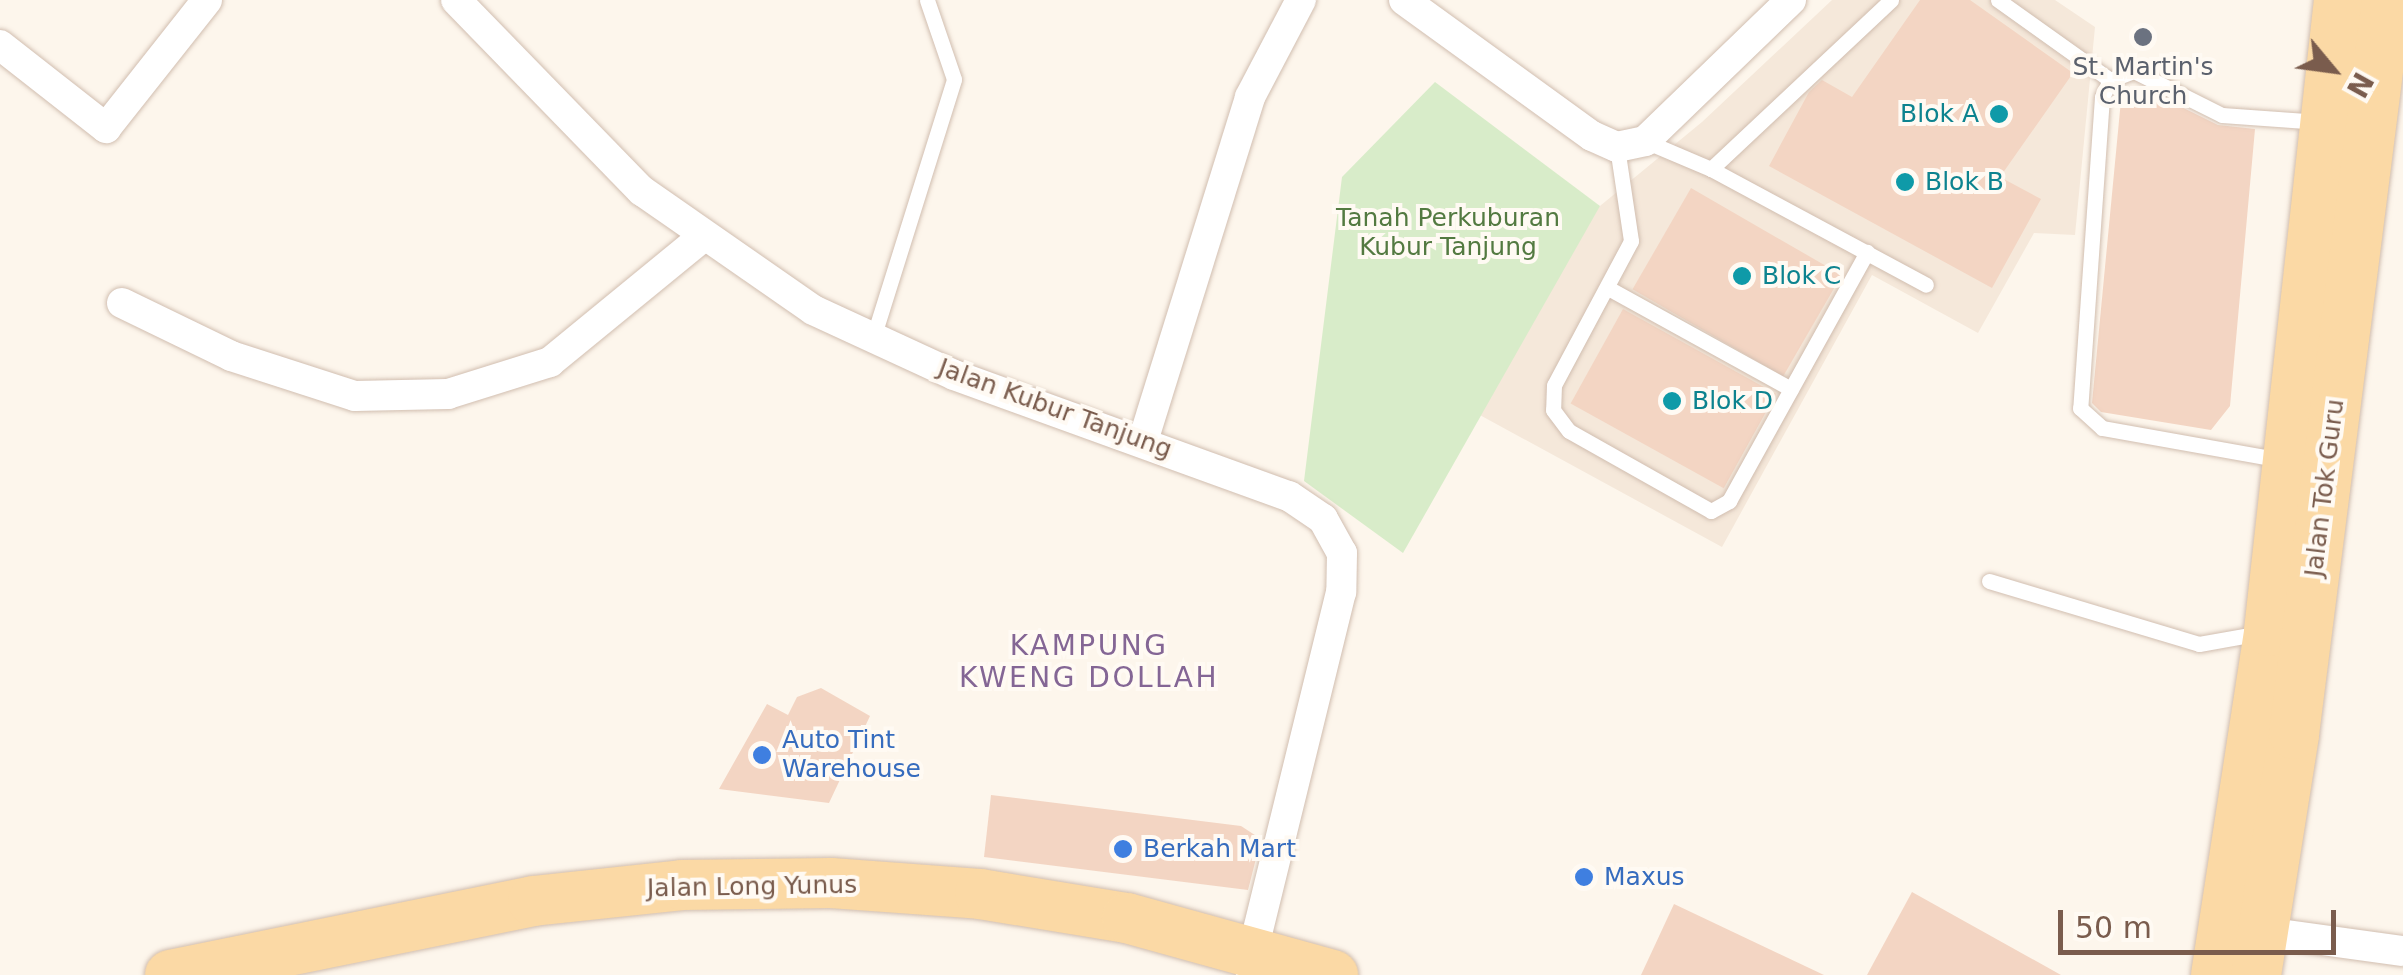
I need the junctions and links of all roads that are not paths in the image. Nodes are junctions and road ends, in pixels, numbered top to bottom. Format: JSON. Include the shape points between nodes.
{"nodes":[{"id":1,"x":207,"y":0,"type":"edge"},
{"id":2,"x":456,"y":0,"type":"edge"},
{"id":3,"x":928,"y":0,"type":"edge"},
{"id":4,"x":1302,"y":0,"type":"edge"},
{"id":5,"x":1404,"y":0,"type":"edge"},
{"id":6,"x":1791,"y":0,"type":"edge"},
{"id":7,"x":1891,"y":0,"type":"edge"},
{"id":8,"x":1998,"y":0,"type":"edge"},
{"id":9,"x":2339,"y":0,"type":"edge"},
{"id":10,"x":2387,"y":0,"type":"edge"},
{"id":11,"x":0,"y":46,"type":"edge"},
{"id":12,"x":2110,"y":80,"type":"junction"},
{"id":13,"x":2330,"y":123,"type":"junction"},
{"id":14,"x":1631,"y":144,"type":"junction"},
{"id":15,"x":1711,"y":168,"type":"junction"},
{"id":16,"x":704,"y":236,"type":"junction"},
{"id":17,"x":1866,"y":252,"type":"junction"},
{"id":18,"x":1926,"y":284,"type":"dead end"},
{"id":19,"x":1608,"y":288,"type":"junction"},
{"id":20,"x":122,"y":303,"type":"dead end"},
{"id":21,"x":873,"y":338,"type":"junction"},
{"id":22,"x":1790,"y":389,"type":"junction"},
{"id":23,"x":1143,"y":440,"type":"junction"},
{"id":24,"x":2290,"y":461,"type":"junction"},
{"id":25,"x":1989,"y":581,"type":"dead end"},
{"id":26,"x":2269,"y":631,"type":"junction"},
{"id":27,"x":2403,"y":951,"type":"edge"},
{"id":28,"x":2260,"y":954,"type":"edge"},
{"id":29,"x":1250,"y":962,"type":"edge"},
{"id":30,"x":170,"y":975,"type":"edge"},
{"id":31,"x":1333,"y":975,"type":"edge"},
{"id":32,"x":2216,"y":975,"type":"edge"}],
"edges":[{"from":1,"to":11,"type":"street","via":[[106,128]]},
{"from":2,"to":16,"type":"street","name":"Jalan Kubur Tanjung","via":[[642,191]]},
{"from":3,"to":21,"type":"lane","via":[[954,80]]},
{"from":4,"to":23,"type":"street","via":[[1250,98]]},
{"from":5,"to":14,"type":"street","via":[[1592,136]]},
{"from":6,"to":14,"type":"street"},
{"from":7,"to":15,"type":"lane"},
{"from":8,"to":12,"type":"lane"},
{"from":9,"to":13,"type":"main road","name":"Jalan Tok Guru"},
{"from":10,"to":28,"type":"main road","name":"Jalan Tok Guru"},
{"from":12,"to":13,"type":"lane","via":[[2134,70],[2222,114]]},
{"from":12,"to":24,"type":"lane","via":[[2102,97],[2080,408],[2102,428]]},
{"from":13,"to":24,"type":"main road","name":"Jalan Tok Guru"},
{"from":14,"to":15,"type":"lane"},
{"from":14,"to":19,"type":"lane","via":[[1631,241]]},
{"from":15,"to":17,"type":"lane"},
{"from":16,"to":20,"type":"street","via":[[550,362],[448,394],[356,396],[232,356]]},
{"from":16,"to":21,"type":"street","name":"Jalan Kubur Tanjung","via":[[812,310]]},
{"from":17,"to":18,"type":"lane"},
{"from":17,"to":22,"type":"lane"},
{"from":19,"to":22,"type":"lane"},
{"from":19,"to":22,"type":"lane","via":[[1554,385],[1553,410],[1570,431],[1703,508],[1718,511],[1729,502]]},
{"from":21,"to":23,"type":"street","name":"Jalan Kubur Tanjung","via":[[954,375]]},
{"from":23,"to":29,"type":"street","name":"Jalan Kubur Tanjung","via":[[1289,496],[1323,519],[1342,553],[1341,592]]},
{"from":24,"to":26,"type":"main road","name":"Jalan Tok Guru"},
{"from":25,"to":26,"type":"lane","via":[[2199,644]]},
{"from":26,"to":32,"type":"main road","name":"Jalan Tok Guru"},
{"from":27,"to":28,"type":"street"},
{"from":29,"to":30,"type":"main road","name":"Jalan Long Yunus","via":[[1126,918],[961,892],[831,883],[682,885],[533,901]]},
{"from":29,"to":31,"type":"main road","name":"Jalan Long Yunus"}]}
